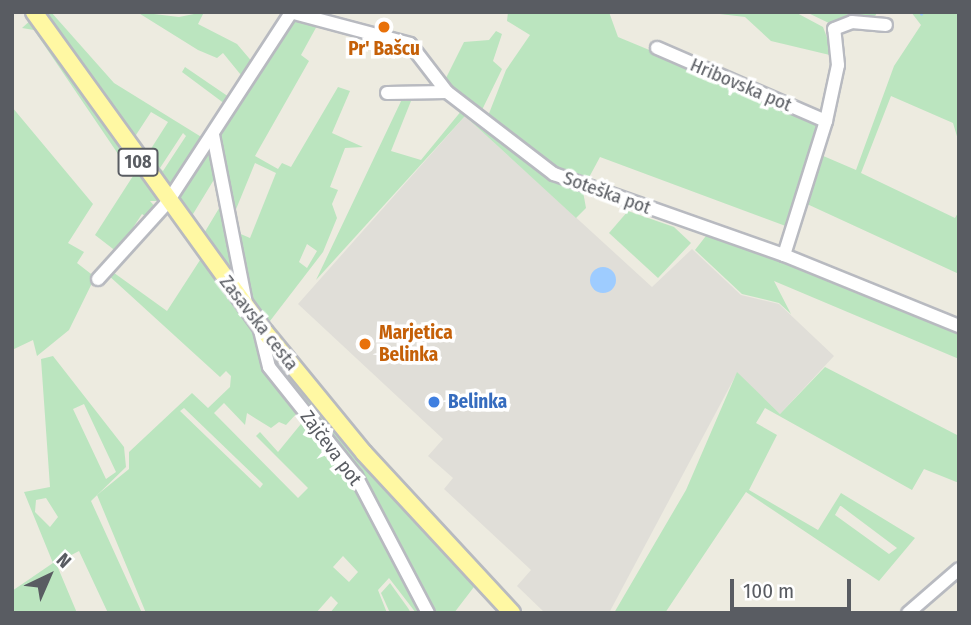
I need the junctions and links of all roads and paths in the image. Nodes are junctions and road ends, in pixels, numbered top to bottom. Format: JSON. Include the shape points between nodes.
{"nodes":[{"id":1,"x":34,"y":12,"type":"edge"},
{"id":2,"x":291,"y":13,"type":"edge"},
{"id":3,"x":886,"y":25,"type":"dead end"},
{"id":4,"x":657,"y":48,"type":"dead end"},
{"id":5,"x":447,"y":92,"type":"junction"},
{"id":6,"x":387,"y":93,"type":"dead end"},
{"id":7,"x":826,"y":121,"type":"junction"},
{"id":8,"x":213,"y":135,"type":"junction"},
{"id":9,"x":167,"y":203,"type":"junction"},
{"id":10,"x":784,"y":255,"type":"junction"},
{"id":11,"x":98,"y":279,"type":"dead end"},
{"id":12,"x":247,"y":309,"type":"junction"},
{"id":13,"x":258,"y":323,"type":"junction"},
{"id":14,"x":959,"y":326,"type":"edge"},
{"id":15,"x":959,"y":569,"type":"edge"},
{"id":16,"x":428,"y":613,"type":"edge"},
{"id":17,"x":512,"y":613,"type":"edge"},
{"id":18,"x":908,"y":613,"type":"edge"}],
"edges":[{"from":1,"to":9,"type":"main road","name":"Zasavska cesta","number":"108"},
{"from":2,"to":5,"type":"street","name":"Soteška pot","via":[[410,44]]},
{"from":2,"to":8,"type":"street"},
{"from":3,"to":7,"type":"street","via":[[852,22],[834,29],[838,65]]},
{"from":4,"to":7,"type":"street","name":"Hribovska pot"},
{"from":5,"to":6,"type":"street"},
{"from":5,"to":10,"type":"street","name":"Soteška pot","via":[[554,174]]},
{"from":7,"to":10,"type":"street"},
{"from":8,"to":9,"type":"street"},
{"from":8,"to":12,"type":"street"},
{"from":9,"to":11,"type":"street"},
{"from":9,"to":12,"type":"main road","name":"Zasavska cesta","number":"108"},
{"from":10,"to":14,"type":"street","name":"Soteška pot"},
{"from":12,"to":13,"type":"main road","name":"Zasavska cesta","number":"108"},
{"from":13,"to":16,"type":"street","name":"Zajčeva pot","via":[[269,367],[356,476]]},
{"from":13,"to":17,"type":"main road","name":"Zasavska cesta","number":"108","via":[[364,453]]},
{"from":15,"to":18,"type":"street"}]}
